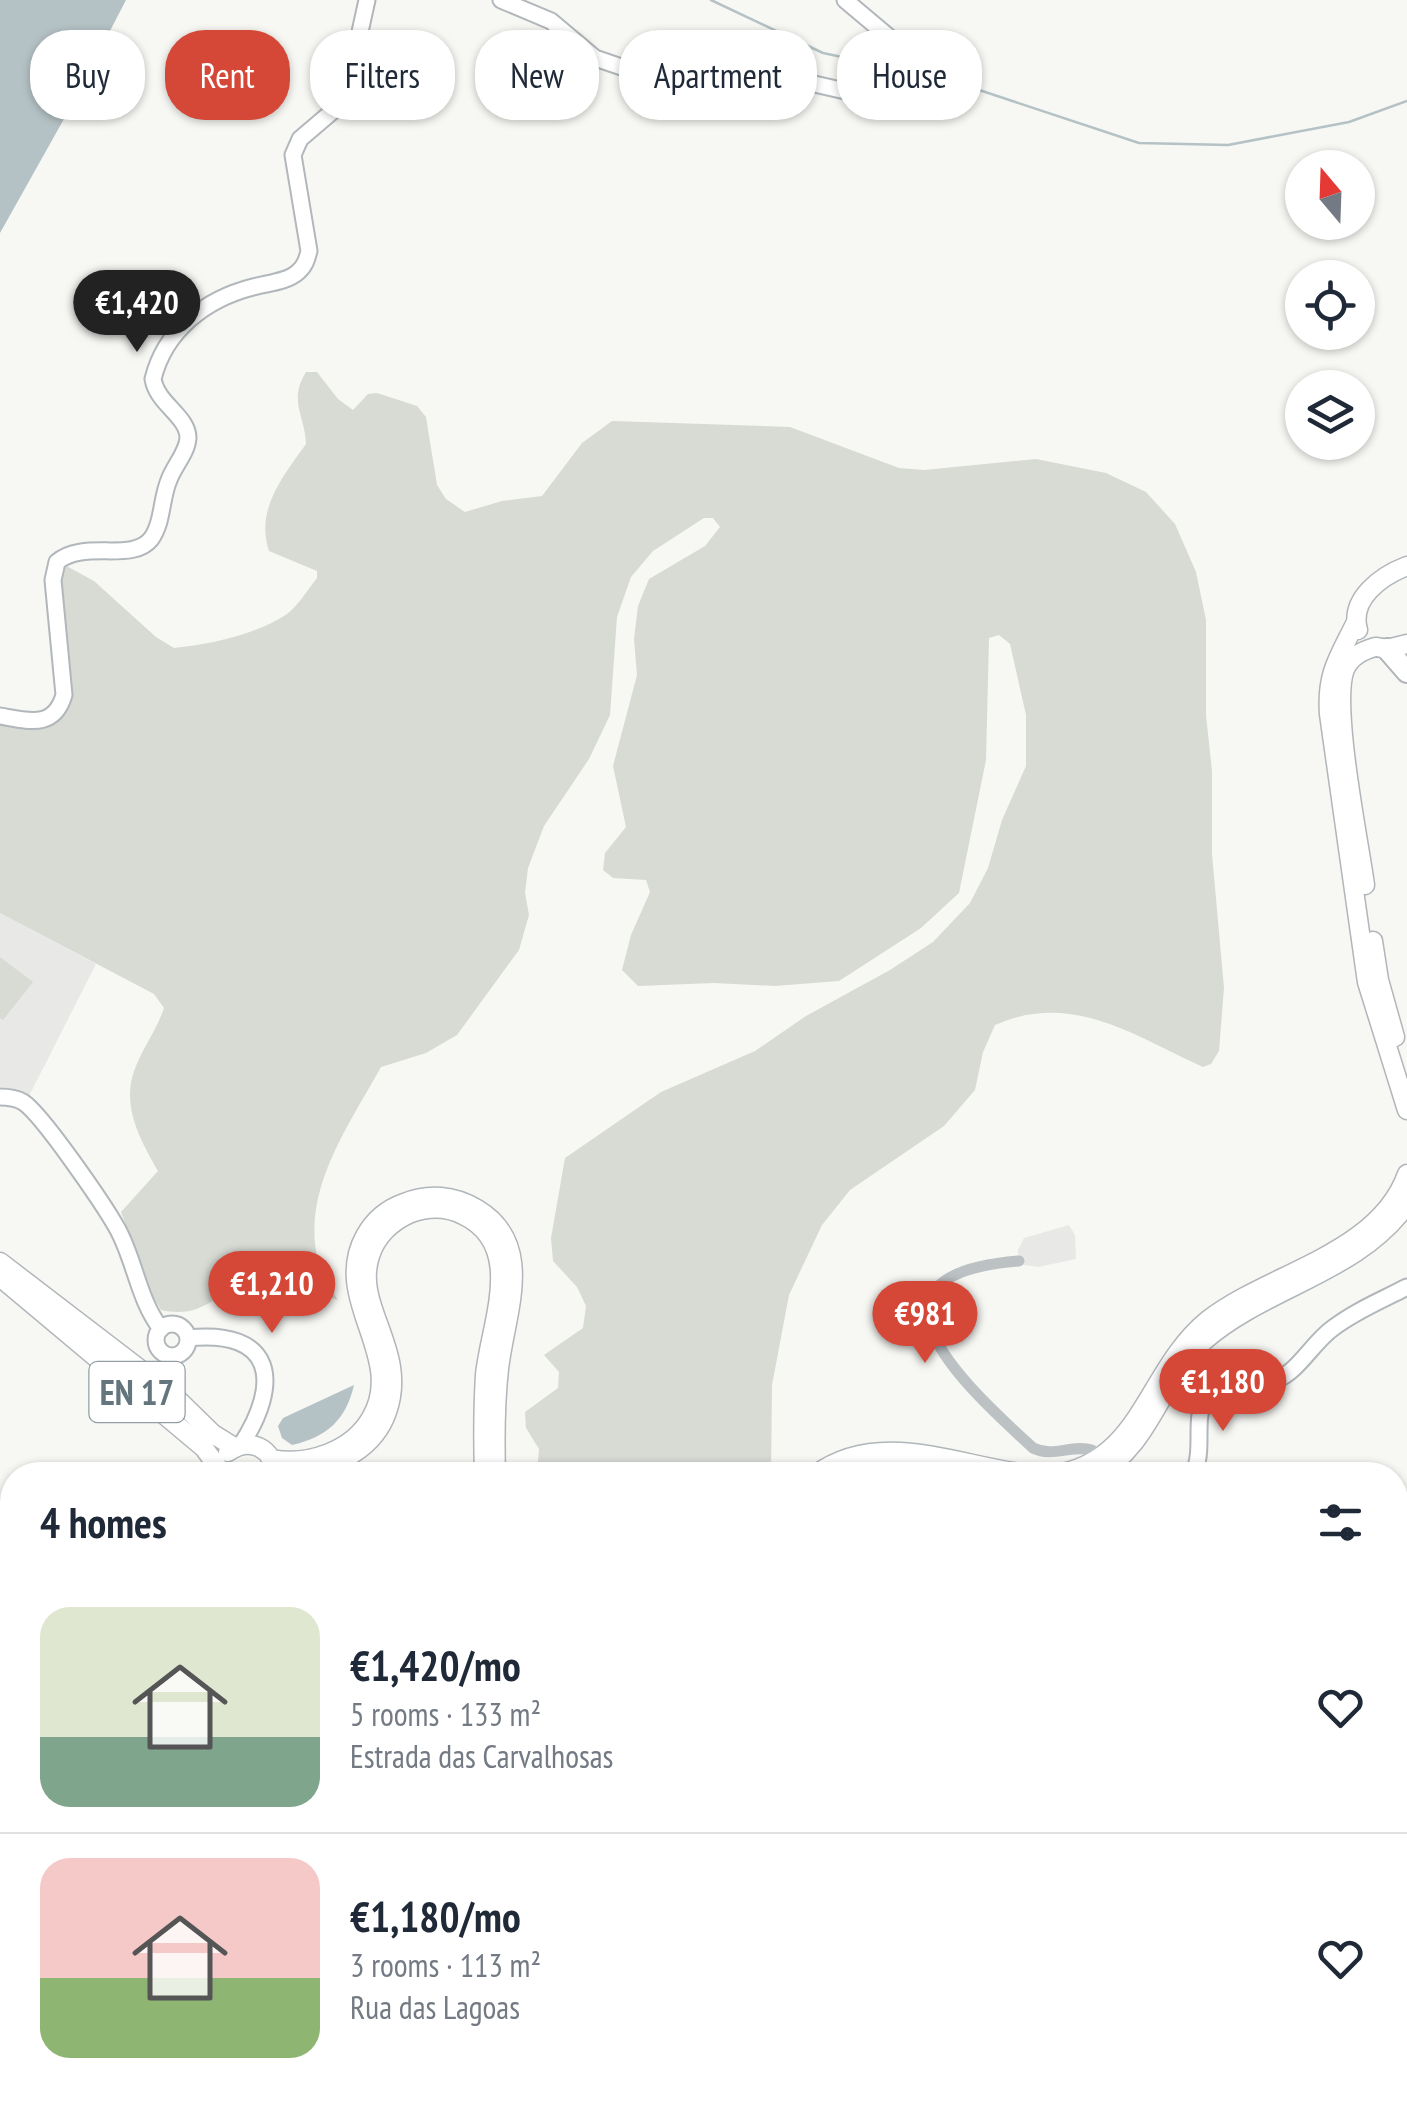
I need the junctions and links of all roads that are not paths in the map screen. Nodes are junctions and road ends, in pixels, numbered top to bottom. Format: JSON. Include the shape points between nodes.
{"nodes":[{"id":1,"x":367,"y":0,"type":"edge"},
{"id":2,"x":501,"y":0,"type":"edge"},
{"id":3,"x":845,"y":0,"type":"edge"},
{"id":4,"x":1404,"y":567,"type":"edge"},
{"id":5,"x":1356,"y":622,"type":"junction"},
{"id":6,"x":1394,"y":646,"type":"edge"},
{"id":7,"x":1407,"y":672,"type":"edge"},
{"id":8,"x":0,"y":716,"type":"edge"},
{"id":9,"x":1407,"y":1070,"type":"edge"},
{"id":10,"x":0,"y":1097,"type":"edge"},
{"id":11,"x":1407,"y":1110,"type":"edge"},
{"id":12,"x":1407,"y":1174,"type":"edge"},
{"id":13,"x":1407,"y":1204,"type":"edge"},
{"id":14,"x":1018,"y":1260,"type":"dead end"},
{"id":15,"x":0,"y":1262,"type":"edge"},
{"id":16,"x":0,"y":1276,"type":"edge"},
{"id":17,"x":1407,"y":1287,"type":"edge"},
{"id":18,"x":161,"y":1329,"type":"junction"},
{"id":19,"x":188,"y":1338,"type":"junction"},
{"id":20,"x":257,"y":1420,"type":"junction"},
{"id":21,"x":201,"y":1434,"type":"junction"},
{"id":22,"x":237,"y":1446,"type":"junction"},
{"id":23,"x":1092,"y":1450,"type":"dead end"},
{"id":24,"x":214,"y":1462,"type":"edge"},
{"id":25,"x":222,"y":1462,"type":"edge"},
{"id":26,"x":271,"y":1462,"type":"edge"},
{"id":27,"x":300,"y":1462,"type":"edge"},
{"id":28,"x":300,"y":1462,"type":"edge"},
{"id":29,"x":335,"y":1462,"type":"edge"},
{"id":30,"x":484,"y":1462,"type":"edge"},
{"id":31,"x":496,"y":1462,"type":"edge"},
{"id":32,"x":840,"y":1462,"type":"edge"},
{"id":33,"x":959,"y":1462,"type":"edge"},
{"id":34,"x":1091,"y":1462,"type":"edge"},
{"id":35,"x":1116,"y":1462,"type":"edge"},
{"id":36,"x":1198,"y":1462,"type":"edge"}],
"edges":[{"from":1,"to":8,"type":"street","via":[[346,91],[293,155],[306,261],[289,278],[200,309],[175,333],[154,379],[188,439],[156,528],[140,548],[76,551],[57,562],[52,580],[61,705],[44,721]]},
{"from":2,"to":3,"type":"street","via":[[552,21],[594,58],[648,78],[681,106],[704,108],[763,81],[810,83],[876,98],[900,93],[911,68],[902,48]]},
{"from":4,"to":5,"type":"main road","via":[[1367,593]]},
{"from":5,"to":6,"type":"main road","via":[[1361,635]]},
{"from":5,"to":11,"type":"main road","via":[[1332,668],[1329,714],[1367,982]]},
{"from":6,"to":7,"type":"highway"},
{"from":6,"to":9,"type":"main road","via":[[1362,651],[1349,662],[1341,702],[1376,960]]},
{"from":10,"to":18,"type":"street","via":[[29,1107],[72,1162],[118,1230]]},
{"from":12,"to":34,"type":"main road","via":[[1368,1230],[1198,1329],[1134,1424]]},
{"from":13,"to":35,"type":"main road","via":[[1375,1240],[1240,1314],[1201,1343]]},
{"from":14,"to":23,"type":"street","via":[[946,1279],[930,1304],[935,1340],[968,1388],[1033,1448]]},
{"from":15,"to":21,"type":"main road","number":"EN 17","via":[[171,1393]]},
{"from":16,"to":21,"type":"main road","number":"EN 17"},
{"from":17,"to":36,"type":"street","via":[[1331,1329],[1286,1375],[1221,1388],[1204,1402]]},
{"from":18,"to":19,"type":"street","via":[[177,1325]]},
{"from":18,"to":19,"type":"street","via":[[156,1343],[168,1356],[182,1353]]},
{"from":19,"to":20,"type":"street","via":[[232,1338],[254,1350],[264,1378]]},
{"from":20,"to":22,"type":"street"},
{"from":20,"to":26,"type":"street"},
{"from":21,"to":22,"type":"main road","number":"EN 17"},
{"from":21,"to":24,"type":"main road","number":"EN 17"},
{"from":22,"to":25,"type":"main road"},
{"from":22,"to":26,"type":"main road","via":[[250,1444]]},
{"from":26,"to":28,"type":"main road"},
{"from":27,"to":31,"type":"main road","via":[[352,1440],[376,1406],[381,1376],[354,1284],[368,1230],[393,1207],[440,1196],[482,1212],[502,1233],[513,1260]]},
{"from":29,"to":30,"type":"main road","via":[[355,1453],[382,1424],[392,1395],[394,1374],[370,1295],[368,1264],[391,1225],[433,1208],[475,1222],[499,1259],[500,1294],[485,1376]]},
{"from":32,"to":33,"type":"main road","via":[[887,1450]]}]}
